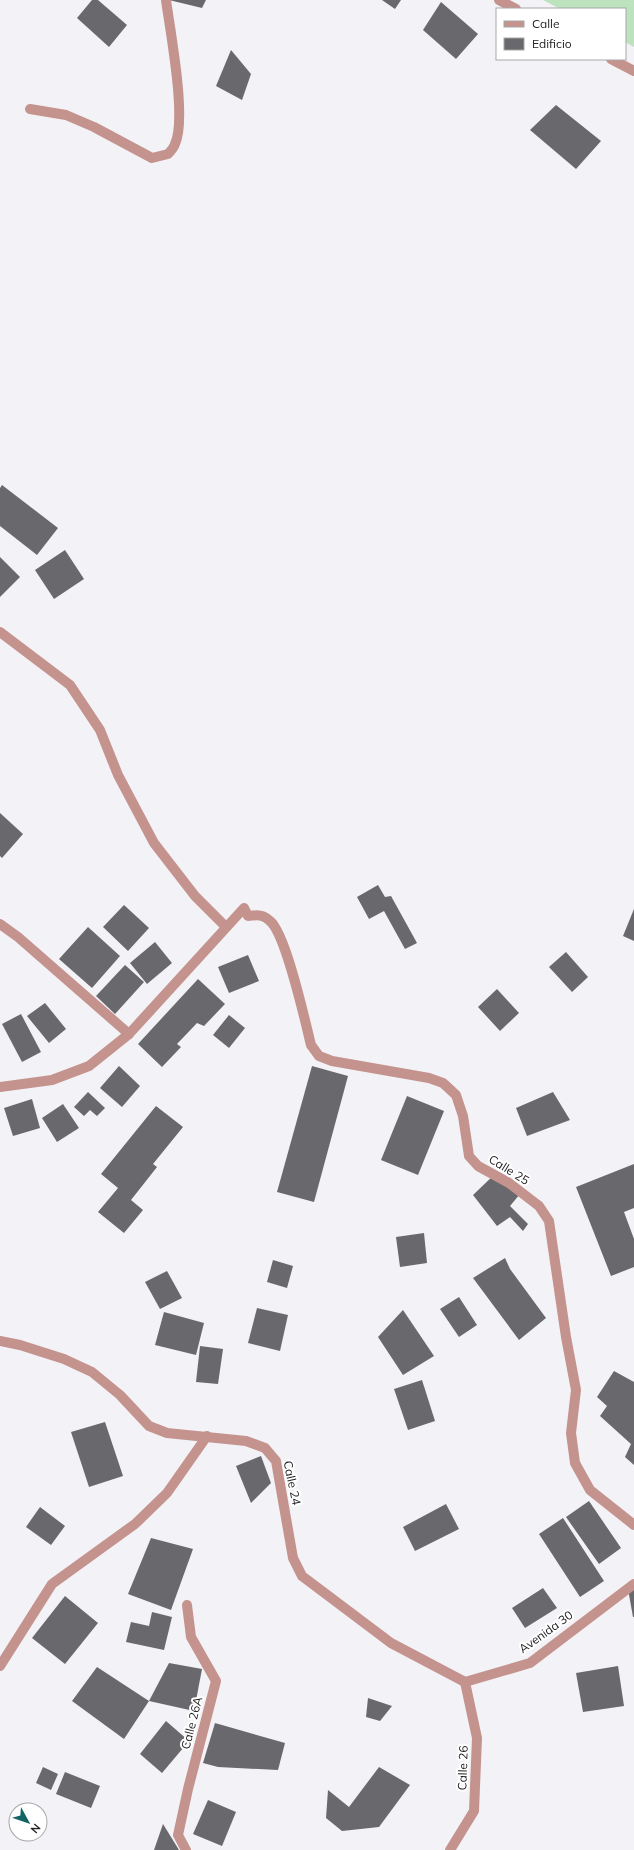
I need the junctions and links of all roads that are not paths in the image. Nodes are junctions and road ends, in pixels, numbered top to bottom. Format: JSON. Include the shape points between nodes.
{"nodes":[{"id":1,"x":166,"y":0,"type":"edge"},
{"id":2,"x":499,"y":0,"type":"edge"},
{"id":3,"x":514,"y":8,"type":"edge"},
{"id":4,"x":613,"y":60,"type":"edge"},
{"id":5,"x":634,"y":71,"type":"edge"},
{"id":6,"x":30,"y":109,"type":"dead end"},
{"id":7,"x":0,"y":632,"type":"edge"},
{"id":8,"x":0,"y":924,"type":"edge"},
{"id":9,"x":226,"y":927,"type":"junction"},
{"id":10,"x":129,"y":1034,"type":"junction"},
{"id":11,"x":0,"y":1087,"type":"edge"},
{"id":12,"x":0,"y":1340,"type":"edge"},
{"id":13,"x":207,"y":1436,"type":"junction"},
{"id":14,"x":634,"y":1525,"type":"edge"},
{"id":15,"x":634,"y":1584,"type":"edge"},
{"id":16,"x":187,"y":1605,"type":"dead end"},
{"id":17,"x":0,"y":1666,"type":"edge"},
{"id":18,"x":465,"y":1682,"type":"junction"},
{"id":19,"x":186,"y":1850,"type":"edge"},
{"id":20,"x":450,"y":1850,"type":"edge"}],
"edges":[{"from":1,"to":6,"type":"street","via":[[180,117],[176,143],[168,154],[152,158],[73,118]]},
{"from":2,"to":3,"type":"street"},
{"from":4,"to":5,"type":"street"},
{"from":7,"to":9,"type":"street","via":[[70,685],[100,730],[118,775],[154,843],[195,896]]},
{"from":8,"to":10,"type":"street"},
{"from":9,"to":10,"type":"street"},
{"from":9,"to":14,"type":"street","name":"Calle 25","via":[[244,908],[248,916],[261,915],[272,922],[285,946],[311,1045],[319,1056],[332,1061],[429,1078],[443,1083],[456,1095],[463,1116],[469,1156],[478,1166],[509,1183],[539,1206],[549,1221],[576,1390],[571,1433],[575,1463],[590,1490]]},
{"from":10,"to":11,"type":"street","via":[[89,1066],[52,1080]]},
{"from":12,"to":13,"type":"street","name":"Calle 24","via":[[64,1359],[92,1372],[120,1395],[148,1426],[167,1433]]},
{"from":13,"to":17,"type":"street","via":[[167,1493],[135,1524],[52,1584]]},
{"from":13,"to":18,"type":"street","name":"Calle 24","via":[[246,1441],[265,1448],[276,1461],[293,1558],[302,1576],[391,1643]]},
{"from":15,"to":18,"type":"street","name":"Avenida 30","via":[[530,1663]]},
{"from":16,"to":19,"type":"street","name":"Calle 26A","via":[[191,1637],[216,1681],[178,1835]]},
{"from":18,"to":20,"type":"street","name":"Calle 26","via":[[477,1738],[474,1811]]}]}
